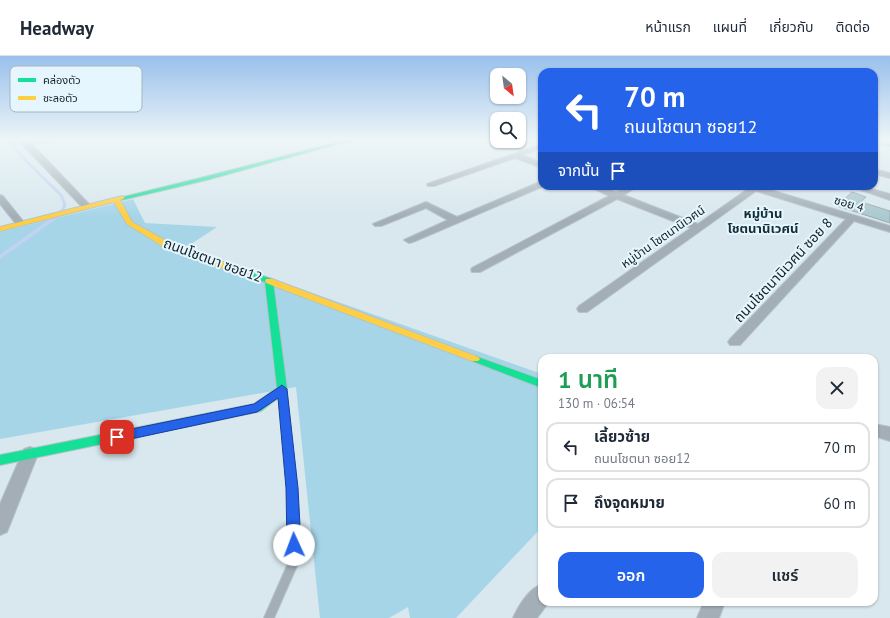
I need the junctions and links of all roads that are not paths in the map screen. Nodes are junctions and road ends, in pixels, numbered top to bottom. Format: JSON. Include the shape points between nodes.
{"nodes":[{"id":1,"x":47,"y":165,"type":"edge"},
{"id":2,"x":257,"y":165,"type":"edge"},
{"id":3,"x":485,"y":165,"type":"edge"},
{"id":4,"x":878,"y":172,"type":"edge"},
{"id":5,"x":890,"y":176,"type":"edge"},
{"id":6,"x":431,"y":184,"type":"dead end"},
{"id":7,"x":538,"y":186,"type":"edge"},
{"id":8,"x":603,"y":190,"type":"edge"},
{"id":9,"x":626,"y":190,"type":"edge"},
{"id":10,"x":753,"y":190,"type":"edge"},
{"id":11,"x":766,"y":190,"type":"edge"},
{"id":12,"x":866,"y":190,"type":"edge"},
{"id":13,"x":616,"y":195,"type":"junction"},
{"id":14,"x":890,"y":197,"type":"edge"},
{"id":15,"x":116,"y":198,"type":"junction"},
{"id":16,"x":0,"y":199,"type":"edge"},
{"id":17,"x":86,"y":206,"type":"junction"},
{"id":18,"x":852,"y":218,"type":"junction"},
{"id":19,"x":456,"y":220,"type":"junction"},
{"id":20,"x":20,"y":223,"type":"junction"},
{"id":21,"x":378,"y":224,"type":"dead end"},
{"id":22,"x":699,"y":228,"type":"junction"},
{"id":23,"x":0,"y":229,"type":"edge"},
{"id":24,"x":890,"y":229,"type":"edge"},
{"id":25,"x":409,"y":240,"type":"dead end"},
{"id":26,"x":476,"y":270,"type":"dead end"},
{"id":27,"x":269,"y":281,"type":"junction"},
{"id":28,"x":583,"y":309,"type":"dead end"},
{"id":29,"x":736,"y":342,"type":"dead end"},
{"id":30,"x":538,"y":382,"type":"edge"},
{"id":31,"x":282,"y":389,"type":"junction"},
{"id":32,"x":878,"y":431,"type":"edge"},
{"id":33,"x":890,"y":434,"type":"edge"},
{"id":34,"x":30,"y":454,"type":"junction"},
{"id":35,"x":0,"y":460,"type":"edge"},
{"id":36,"x":0,"y":526,"type":"edge"},
{"id":37,"x":538,"y":599,"type":"edge"},
{"id":38,"x":713,"y":606,"type":"edge"},
{"id":39,"x":269,"y":618,"type":"edge"},
{"id":40,"x":524,"y":618,"type":"edge"},
{"id":41,"x":708,"y":618,"type":"edge"}],
"edges":[{"from":1,"to":17,"type":"street"},
{"from":2,"to":15,"type":"street"},
{"from":3,"to":6,"type":"street"},
{"from":4,"to":5,"type":"street"},
{"from":7,"to":19,"type":"street"},
{"from":8,"to":13,"type":"street"},
{"from":9,"to":13,"type":"street"},
{"from":10,"to":22,"type":"street","name":"หมู่บ้าน โชตนานิเวศน์"},
{"from":11,"to":18,"type":"street","name":"ซอย 4"},
{"from":12,"to":14,"type":"street"},
{"from":13,"to":22,"type":"street"},
{"from":13,"to":26,"type":"street"},
{"from":15,"to":17,"type":"street"},
{"from":15,"to":27,"type":"street","name":"ถนนโชตนา ซอย12","via":[[129,223],[167,245]]},
{"from":16,"to":20,"type":"street"},
{"from":17,"to":20,"type":"street"},
{"from":18,"to":24,"type":"street","name":"ซอย 4"},
{"from":18,"to":29,"type":"street","name":"ถนนโชตนานิเวศน์ ซอย 8"},
{"from":19,"to":21,"type":"street","via":[[426,205]]},
{"from":19,"to":25,"type":"street"},
{"from":20,"to":23,"type":"street"},
{"from":22,"to":28,"type":"street","name":"หมู่บ้าน โชตนานิเวศน์"},
{"from":27,"to":30,"type":"street"},
{"from":27,"to":31,"type":"street","name":"ถนนโชตนา ซอย12"},
{"from":31,"to":34,"type":"street","via":[[257,408]]},
{"from":31,"to":39,"type":"lane","via":[[292,488],[295,559]]},
{"from":32,"to":33,"type":"street"},
{"from":34,"to":35,"type":"street"},
{"from":34,"to":36,"type":"street"},
{"from":37,"to":40,"type":"street"},
{"from":38,"to":41,"type":"street"}]}
